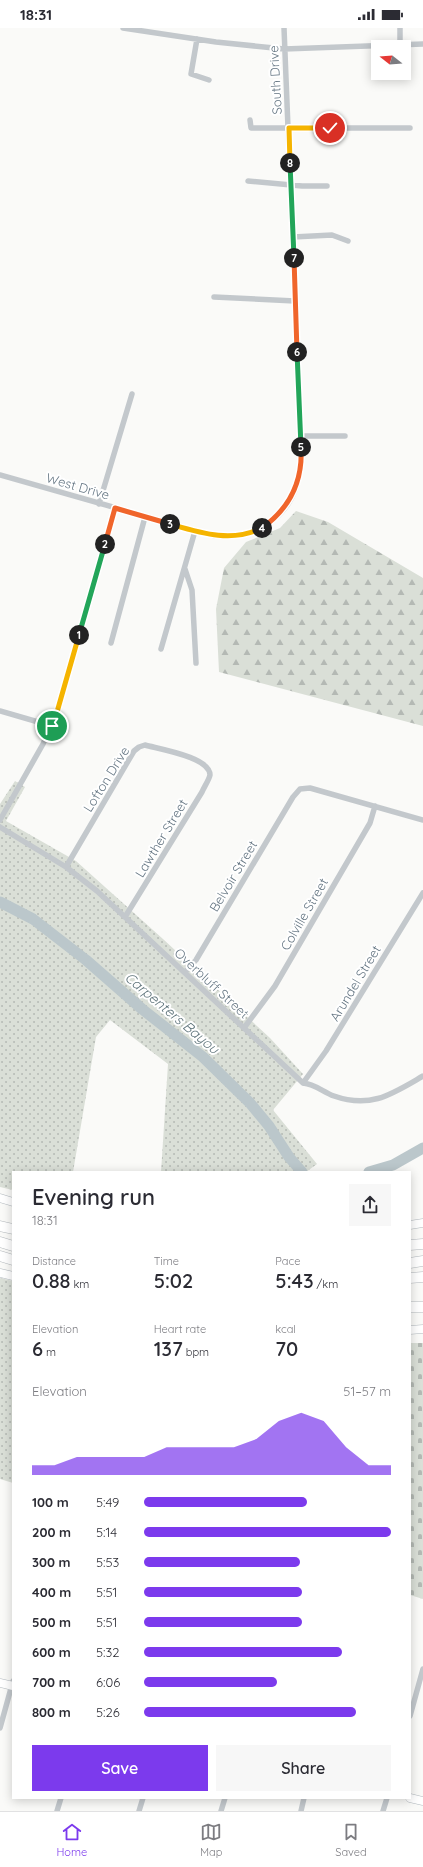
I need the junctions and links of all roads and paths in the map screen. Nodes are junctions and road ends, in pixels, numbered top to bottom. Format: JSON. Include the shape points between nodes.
{"nodes":[{"id":1,"x":123,"y":28,"type":"edge"},
{"id":2,"x":284,"y":28,"type":"edge"},
{"id":3,"x":400,"y":28,"type":"edge"},
{"id":4,"x":197,"y":39,"type":"junction"},
{"id":5,"x":400,"y":40,"type":"edge"},
{"id":6,"x":423,"y":44,"type":"edge"},
{"id":7,"x":411,"y":45,"type":"edge"},
{"id":8,"x":371,"y":46,"type":"edge"},
{"id":9,"x":284,"y":49,"type":"junction"},
{"id":10,"x":209,"y":80,"type":"dead end"},
{"id":11,"x":250,"y":120,"type":"dead end"},
{"id":12,"x":289,"y":128,"type":"junction"},
{"id":13,"x":410,"y":128,"type":"dead end"},
{"id":14,"x":248,"y":181,"type":"dead end"},
{"id":15,"x":291,"y":184,"type":"junction"},
{"id":16,"x":327,"y":186,"type":"dead end"},
{"id":17,"x":293,"y":237,"type":"junction"},
{"id":18,"x":348,"y":241,"type":"dead end"},
{"id":19,"x":214,"y":297,"type":"dead end"},
{"id":20,"x":296,"y":301,"type":"junction"},
{"id":21,"x":132,"y":394,"type":"dead end"},
{"id":22,"x":300,"y":436,"type":"junction"},
{"id":23,"x":345,"y":436,"type":"dead end"},
{"id":24,"x":0,"y":475,"type":"edge"},
{"id":25,"x":99,"y":504,"type":"junction"},
{"id":26,"x":115,"y":508,"type":"junction"},
{"id":27,"x":145,"y":517,"type":"junction"},
{"id":28,"x":195,"y":531,"type":"junction"},
{"id":29,"x":185,"y":569,"type":"junction"},
{"id":30,"x":111,"y":643,"type":"dead end"},
{"id":31,"x":161,"y":649,"type":"dead end"},
{"id":32,"x":196,"y":663,"type":"dead end"},
{"id":33,"x":0,"y":711,"type":"edge"},
{"id":34,"x":52,"y":726,"type":"junction"},
{"id":35,"x":208,"y":768,"type":"joint"},
{"id":36,"x":375,"y":806,"type":"junction"},
{"id":37,"x":0,"y":820,"type":"edge"},
{"id":38,"x":423,"y":820,"type":"edge"},
{"id":39,"x":0,"y":827,"type":"edge"},
{"id":40,"x":66,"y":867,"type":"junction"},
{"id":41,"x":423,"y":893,"type":"edge"},
{"id":42,"x":125,"y":917,"type":"junction"},
{"id":43,"x":185,"y":972,"type":"junction"},
{"id":44,"x":244,"y":1028,"type":"junction"},
{"id":45,"x":423,"y":1076,"type":"edge"},
{"id":46,"x":303,"y":1083,"type":"junction"},
{"id":47,"x":0,"y":1198,"type":"edge"},
{"id":48,"x":12,"y":1202,"type":"edge"},
{"id":49,"x":423,"y":1223,"type":"edge"},
{"id":50,"x":0,"y":1224,"type":"edge"},
{"id":51,"x":411,"y":1225,"type":"edge"},
{"id":52,"x":12,"y":1226,"type":"edge"},
{"id":53,"x":12,"y":1229,"type":"edge"},
{"id":54,"x":0,"y":1242,"type":"edge"},
{"id":55,"x":423,"y":1244,"type":"edge"},
{"id":56,"x":411,"y":1245,"type":"edge"},
{"id":57,"x":12,"y":1246,"type":"edge"},
{"id":58,"x":0,"y":1256,"type":"edge"},
{"id":59,"x":12,"y":1260,"type":"edge"},
{"id":60,"x":423,"y":1262,"type":"edge"},
{"id":61,"x":411,"y":1263,"type":"edge"},
{"id":62,"x":0,"y":1273,"type":"edge"},
{"id":63,"x":12,"y":1276,"type":"edge"},
{"id":64,"x":423,"y":1277,"type":"edge"},
{"id":65,"x":411,"y":1278,"type":"edge"},
{"id":66,"x":411,"y":1307,"type":"edge"},
{"id":67,"x":423,"y":1307,"type":"edge"},
{"id":68,"x":423,"y":1329,"type":"edge"},
{"id":69,"x":411,"y":1330,"type":"edge"},
{"id":70,"x":423,"y":1669,"type":"edge"},
{"id":71,"x":0,"y":1683,"type":"edge"},
{"id":72,"x":12,"y":1684,"type":"edge"},
{"id":73,"x":12,"y":1687,"type":"edge"},
{"id":74,"x":411,"y":1712,"type":"edge"},
{"id":75,"x":0,"y":1728,"type":"edge"},
{"id":76,"x":411,"y":1798,"type":"edge"},
{"id":77,"x":61,"y":1799,"type":"edge"},
{"id":78,"x":143,"y":1799,"type":"edge"},
{"id":79,"x":225,"y":1799,"type":"edge"},
{"id":80,"x":304,"y":1799,"type":"edge"},
{"id":81,"x":387,"y":1799,"type":"edge"},
{"id":82,"x":423,"y":1801,"type":"edge"},
{"id":83,"x":58,"y":1811,"type":"edge"},
{"id":84,"x":139,"y":1811,"type":"edge"},
{"id":85,"x":221,"y":1811,"type":"edge"},
{"id":86,"x":301,"y":1811,"type":"edge"},
{"id":87,"x":383,"y":1811,"type":"edge"}],
"edges":[{"from":1,"to":4,"type":"street"},
{"from":2,"to":9,"type":"street","name":"South Drive"},
{"from":3,"to":5,"type":"street"},
{"from":4,"to":9,"type":"street"},
{"from":4,"to":10,"type":"street","via":[[191,74]]},
{"from":6,"to":7,"type":"street"},
{"from":8,"to":9,"type":"street"},
{"from":9,"to":12,"type":"street","name":"South Drive"},
{"from":11,"to":12,"type":"street","via":[[251,128]]},
{"from":12,"to":13,"type":"street"},
{"from":12,"to":15,"type":"street","name":"South Drive"},
{"from":14,"to":15,"type":"street"},
{"from":15,"to":16,"type":"street"},
{"from":15,"to":17,"type":"street","name":"South Drive"},
{"from":17,"to":18,"type":"street","via":[[332,234]]},
{"from":17,"to":20,"type":"street","name":"South Drive"},
{"from":19,"to":20,"type":"street"},
{"from":20,"to":22,"type":"street","name":"South Drive"},
{"from":21,"to":25,"type":"street"},
{"from":22,"to":23,"type":"street"},
{"from":22,"to":28,"type":"street","name":"South Drive","via":[[301,461],[296,488],[288,504],[273,520],[256,531],[235,536],[215,536]]},
{"from":24,"to":25,"type":"street","name":"West Drive"},
{"from":25,"to":26,"type":"street","name":"West Drive"},
{"from":26,"to":27,"type":"street","name":"West Drive"},
{"from":26,"to":34,"type":"street"},
{"from":27,"to":28,"type":"street","name":"West Drive"},
{"from":27,"to":30,"type":"street"},
{"from":28,"to":29,"type":"street"},
{"from":29,"to":31,"type":"street"},
{"from":29,"to":32,"type":"street","via":[[192,590]]},
{"from":33,"to":34,"type":"street"},
{"from":34,"to":37,"type":"street"},
{"from":35,"to":40,"type":"street","name":"Lofton Drive","via":[[198,759],[145,745],[139,747],[134,751]]},
{"from":35,"to":42,"type":"street","name":"Lawther Street","via":[[210,775],[202,792]]},
{"from":36,"to":38,"type":"street"},
{"from":36,"to":43,"type":"street","name":"Belvoir Street","via":[[310,788],[300,789],[196,960]]},
{"from":36,"to":44,"type":"street","name":"Colville Street","via":[[370,823],[275,986]]},
{"from":39,"to":40,"type":"street","name":"Overbluff Street"},
{"from":40,"to":42,"type":"street","name":"Overbluff Street"},
{"from":41,"to":46,"type":"street","name":"Arundel Street","via":[[326,1051]]},
{"from":42,"to":43,"type":"street","name":"Overbluff Street"},
{"from":43,"to":44,"type":"street","name":"Overbluff Street"},
{"from":44,"to":46,"type":"street","name":"Overbluff Street"},
{"from":45,"to":46,"type":"street","name":"Overbluff Street","via":[[389,1096],[351,1101],[327,1093],[312,1084]]},
{"from":47,"to":48,"type":"main road"},
{"from":49,"to":51,"type":"main road"},
{"from":50,"to":52,"type":"highway"},
{"from":50,"to":53,"type":"highway"},
{"from":54,"to":57,"type":"highway"},
{"from":55,"to":56,"type":"highway"},
{"from":58,"to":59,"type":"highway"},
{"from":60,"to":61,"type":"highway"},
{"from":62,"to":63,"type":"main road"},
{"from":64,"to":65,"type":"highway"},
{"from":66,"to":67,"type":"highway"},
{"from":68,"to":69,"type":"main road"},
{"from":70,"to":74,"type":"street"},
{"from":71,"to":72,"type":"main road"},
{"from":73,"to":75,"type":"street"},
{"from":76,"to":82,"type":"main road"},
{"from":77,"to":83,"type":"street"},
{"from":78,"to":84,"type":"street"},
{"from":79,"to":85,"type":"street"},
{"from":80,"to":86,"type":"street"},
{"from":81,"to":87,"type":"street"}]}
